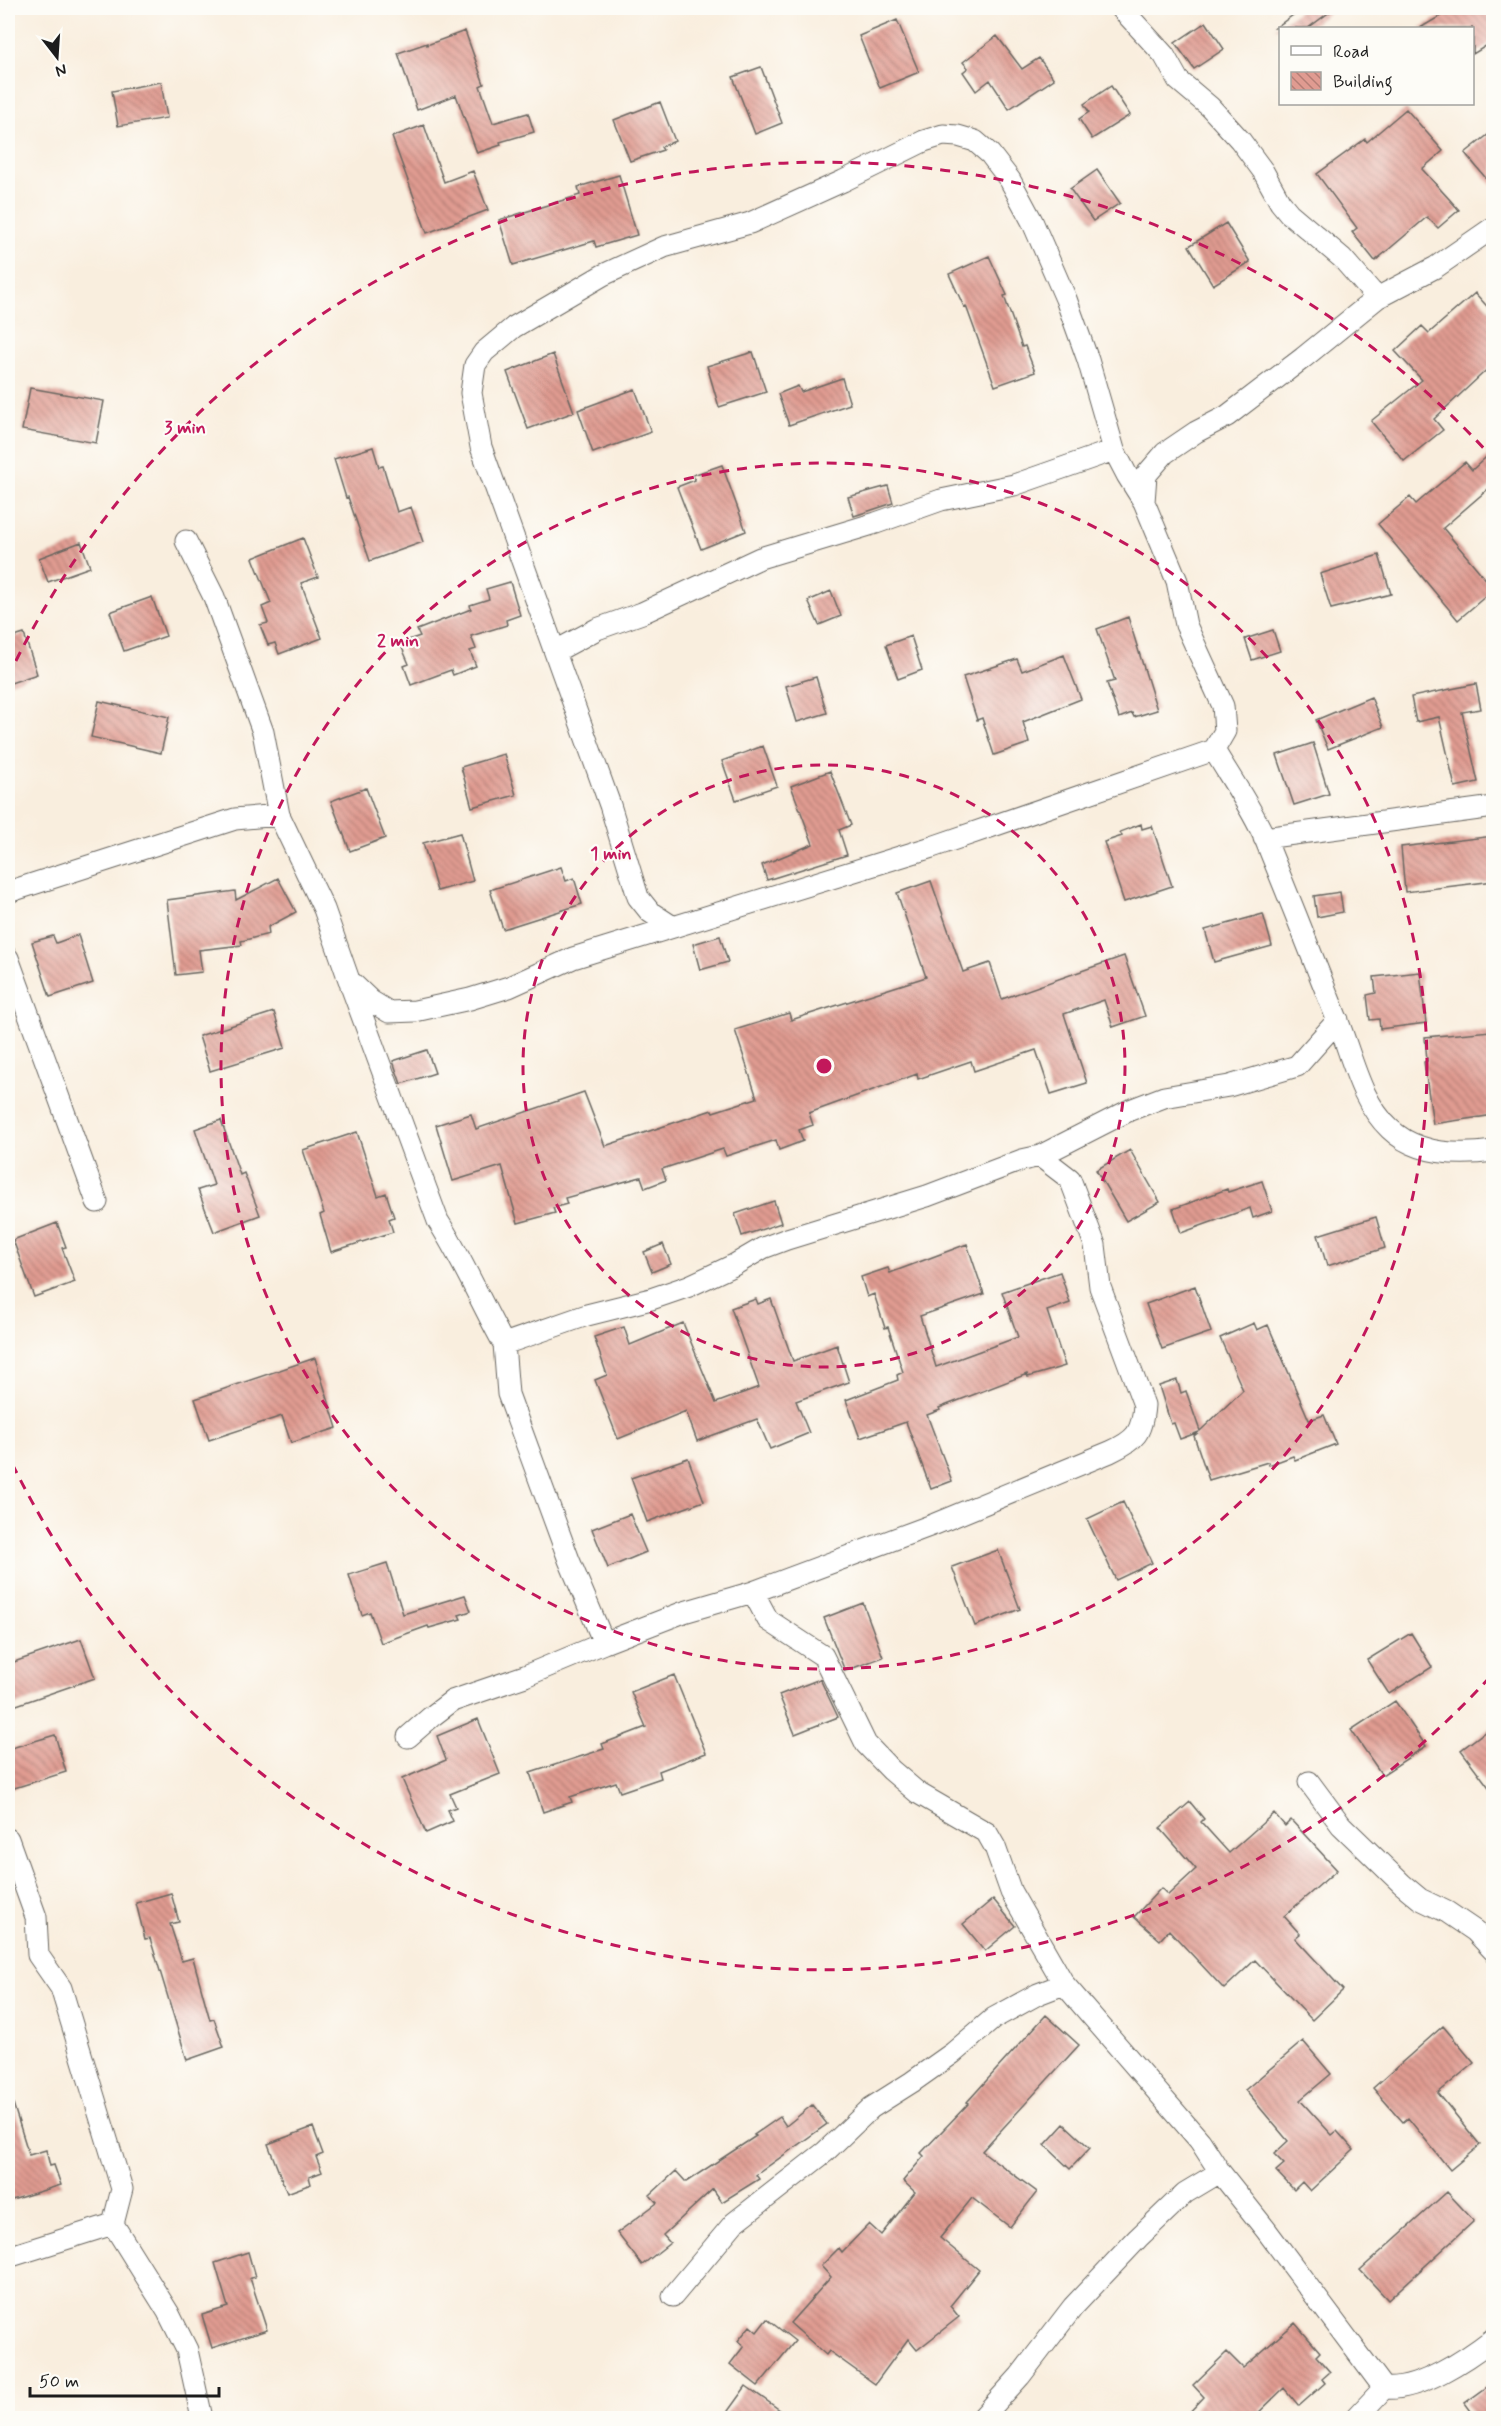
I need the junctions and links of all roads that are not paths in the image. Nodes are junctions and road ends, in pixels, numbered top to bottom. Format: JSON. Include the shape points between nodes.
{"nodes":[{"id":1,"x":1121,"y":8,"type":"edge"},
{"id":2,"x":1494,"y":227,"type":"edge"},
{"id":3,"x":1377,"y":298,"type":"junction"},
{"id":4,"x":1114,"y":450,"type":"junction"},
{"id":5,"x":1144,"y":502,"type":"junction"},
{"id":6,"x":186,"y":541,"type":"dead end"},
{"id":7,"x":556,"y":651,"type":"junction"},
{"id":8,"x":1214,"y":750,"type":"junction"},
{"id":9,"x":1494,"y":807,"type":"edge"},
{"id":10,"x":279,"y":815,"type":"junction"},
{"id":11,"x":1264,"y":838,"type":"junction"},
{"id":12,"x":8,"y":892,"type":"edge"},
{"id":13,"x":673,"y":927,"type":"junction"},
{"id":14,"x":8,"y":958,"type":"edge"},
{"id":15,"x":349,"y":980,"type":"junction"},
{"id":16,"x":1338,"y":1020,"type":"junction"},
{"id":17,"x":1494,"y":1151,"type":"edge"},
{"id":18,"x":1040,"y":1156,"type":"junction"},
{"id":19,"x":97,"y":1202,"type":"dead end"},
{"id":20,"x":504,"y":1344,"type":"junction"},
{"id":21,"x":753,"y":1592,"type":"junction"},
{"id":22,"x":604,"y":1642,"type":"junction"},
{"id":23,"x":408,"y":1737,"type":"dead end"},
{"id":24,"x":1309,"y":1782,"type":"dead end"},
{"id":25,"x":8,"y":1839,"type":"edge"},
{"id":26,"x":1494,"y":1951,"type":"edge"},
{"id":27,"x":1064,"y":1984,"type":"junction"},
{"id":28,"x":1220,"y":2172,"type":"junction"},
{"id":29,"x":113,"y":2224,"type":"junction"},
{"id":30,"x":8,"y":2257,"type":"edge"},
{"id":31,"x":673,"y":2296,"type":"dead end"},
{"id":32,"x":1494,"y":2338,"type":"edge"},
{"id":33,"x":1384,"y":2388,"type":"junction"},
{"id":34,"x":202,"y":2418,"type":"edge"},
{"id":35,"x":982,"y":2418,"type":"edge"},
{"id":36,"x":1356,"y":2418,"type":"edge"}],
"edges":[{"from":1,"to":3,"type":"street","via":[[1164,54],[1178,80],[1240,140],[1284,207],[1342,258]]},
{"from":2,"to":3,"type":"street","via":[[1436,267]]},
{"from":3,"to":5,"type":"street","via":[[1227,416],[1166,453],[1146,475]]},
{"from":4,"to":5,"type":"street"},
{"from":4,"to":7,"type":"street","via":[[1014,485],[941,500],[760,558]]},
{"from":4,"to":7,"type":"street","via":[[1066,299],[1010,180],[975,141],[943,135],[924,141],[750,223],[683,240],[603,275],[514,327],[484,352],[475,366],[471,393],[481,447]]},
{"from":5,"to":8,"type":"street","via":[[1177,581],[1186,625],[1223,706],[1225,731]]},
{"from":6,"to":10,"type":"street","via":[[214,597],[263,732]]},
{"from":7,"to":13,"type":"street","via":[[638,897],[650,912]]},
{"from":8,"to":11,"type":"street"},
{"from":8,"to":13,"type":"street","via":[[932,847]]},
{"from":9,"to":11,"type":"street"},
{"from":10,"to":12,"type":"street","via":[[235,819]]},
{"from":10,"to":15,"type":"street","via":[[324,909]]},
{"from":11,"to":16,"type":"street"},
{"from":13,"to":15,"type":"street","via":[[573,958],[509,987],[415,1011],[389,1011],[371,1001]]},
{"from":14,"to":19,"type":"street"},
{"from":15,"to":20,"type":"street","via":[[438,1221]]},
{"from":16,"to":17,"type":"street","via":[[1360,1082],[1375,1112],[1391,1131],[1420,1148],[1449,1153]]},
{"from":16,"to":18,"type":"street","via":[[1297,1066],[1230,1086],[1164,1097]]},
{"from":18,"to":20,"type":"street","via":[[787,1239],[689,1286]]},
{"from":18,"to":21,"type":"street","via":[[1070,1179],[1095,1245],[1100,1287],[1144,1405],[1142,1424],[1135,1438],[1047,1479]]},
{"from":20,"to":22,"type":"street","via":[[508,1394],[569,1560]]},
{"from":21,"to":22,"type":"street"},
{"from":21,"to":27,"type":"street","via":[[768,1620],[823,1656],[866,1744],[891,1770],[918,1793],[987,1833],[1011,1892]]},
{"from":22,"to":23,"type":"street","via":[[525,1676],[452,1701]]},
{"from":24,"to":26,"type":"street","via":[[1341,1825],[1402,1884],[1475,1931]]},
{"from":25,"to":29,"type":"street","via":[[36,1917],[38,1955],[61,1988],[122,2189]]},
{"from":27,"to":28,"type":"street","via":[[1200,2141]]},
{"from":27,"to":31,"type":"street","via":[[994,2018],[945,2059],[871,2108],[825,2152],[734,2223]]},
{"from":28,"to":33,"type":"street"},
{"from":28,"to":35,"type":"street","via":[[1185,2193],[1138,2238],[1073,2307]]},
{"from":29,"to":30,"type":"street"},
{"from":29,"to":34,"type":"street","via":[[187,2350]]},
{"from":32,"to":33,"type":"street","via":[[1426,2380],[1407,2388]]},
{"from":33,"to":36,"type":"street"}]}
